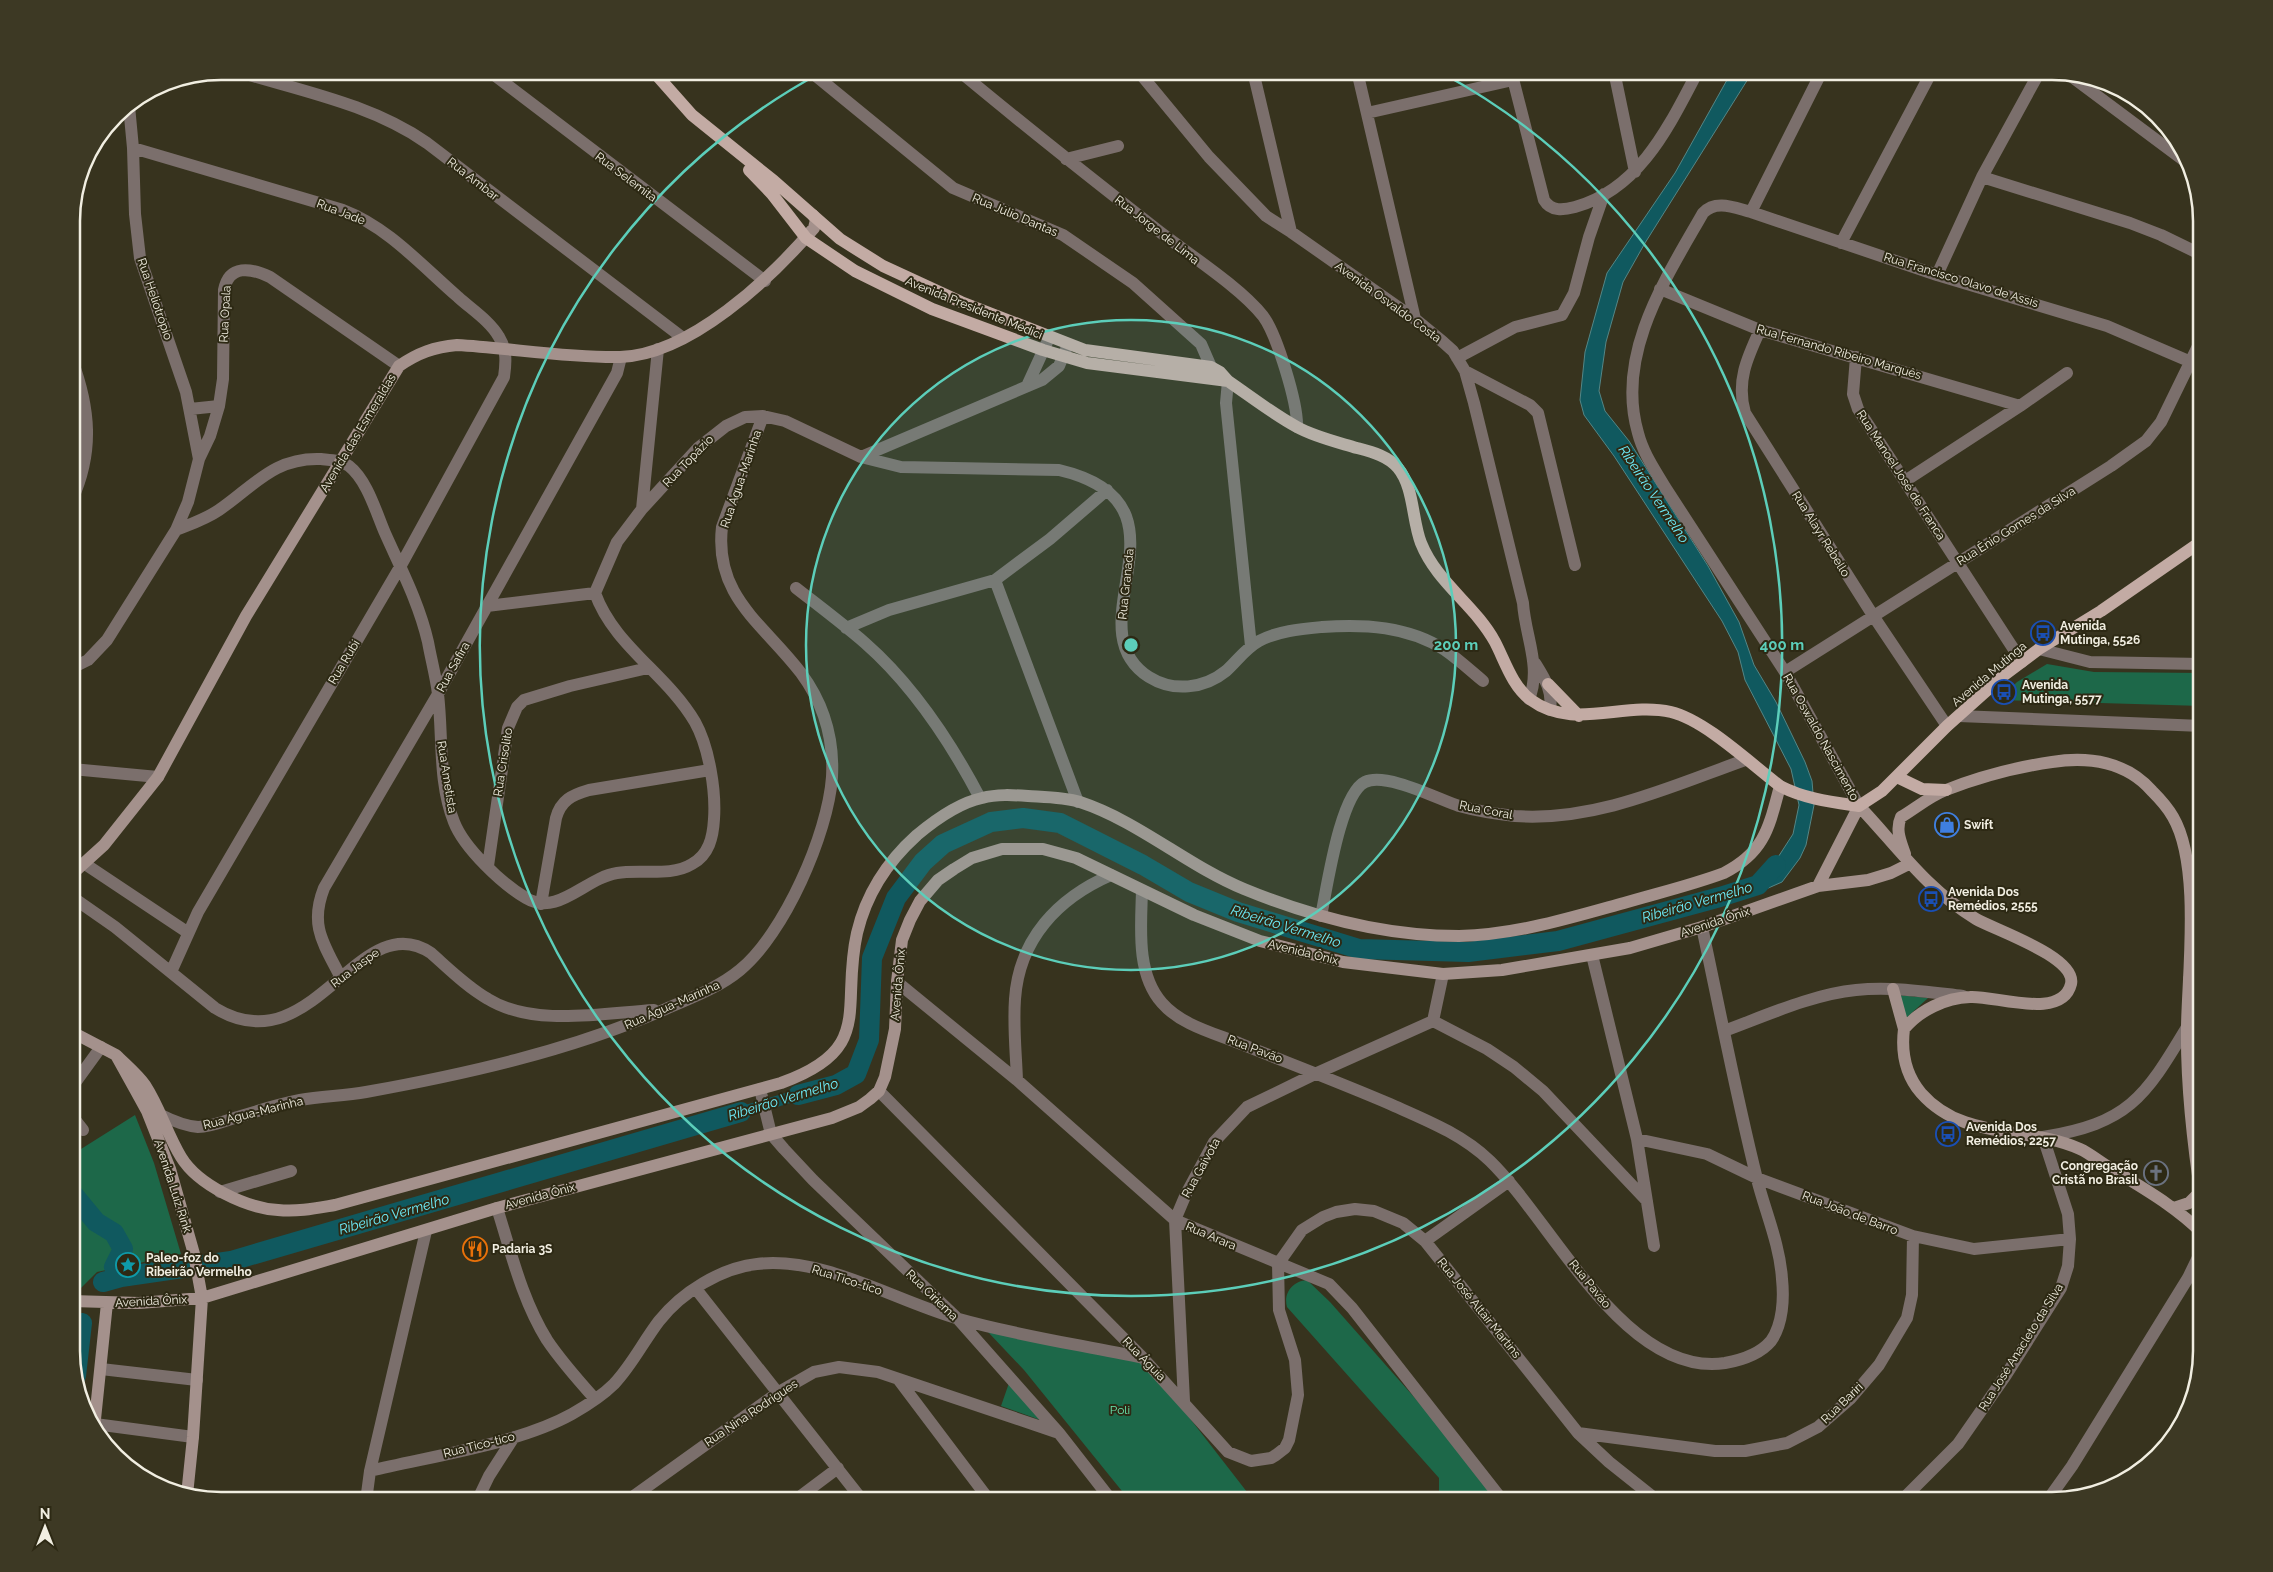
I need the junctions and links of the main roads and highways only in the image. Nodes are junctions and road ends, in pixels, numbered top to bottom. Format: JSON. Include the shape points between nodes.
{"nodes":[{"id":1,"x":652,"y":80,"type":"edge"},
{"id":2,"x":661,"y":80,"type":"edge"},
{"id":3,"x":813,"y":215,"type":"junction"},
{"id":4,"x":806,"y":238,"type":"junction"},
{"id":5,"x":883,"y":266,"type":"junction"},
{"id":6,"x":1065,"y":351,"type":"junction"},
{"id":7,"x":1228,"y":381,"type":"junction"},
{"id":8,"x":2193,"y":550,"type":"edge"},
{"id":9,"x":1548,"y":684,"type":"road end"},
{"id":10,"x":1579,"y":716,"type":"junction"},
{"id":11,"x":1897,"y":777,"type":"junction"},
{"id":12,"x":1780,"y":786,"type":"junction"},
{"id":13,"x":1946,"y":790,"type":"junction"},
{"id":14,"x":1859,"y":806,"type":"junction"},
{"id":15,"x":1908,"y":864,"type":"junction"},
{"id":16,"x":80,"y":868,"type":"edge"},
{"id":17,"x":1818,"y":886,"type":"junction"},
{"id":18,"x":1893,"y":989,"type":"road end"},
{"id":19,"x":1904,"y":1029,"type":"junction"},
{"id":20,"x":80,"y":1036,"type":"edge"},
{"id":21,"x":116,"y":1055,"type":"junction"},
{"id":22,"x":2193,"y":1143,"type":"edge"},
{"id":23,"x":2193,"y":1201,"type":"edge"},
{"id":24,"x":2174,"y":1208,"type":"junction"},
{"id":25,"x":2193,"y":1225,"type":"edge"},
{"id":26,"x":202,"y":1298,"type":"junction"},
{"id":27,"x":80,"y":1301,"type":"edge"},
{"id":28,"x":107,"y":1303,"type":"junction"},
{"id":29,"x":96,"y":1415,"type":"edge"},
{"id":30,"x":188,"y":1488,"type":"edge"}],
"edges":[{"from":1,"to":4,"type":"main road","name":"Avenida Presidente Médici","via":[[686,116],[752,172]]},
{"from":2,"to":3,"type":"main road","name":"Avenida Presidente Médici","via":[[692,115]]},
{"from":3,"to":4,"type":"main road","name":"Avenida das Esmeraldas","via":[[816,224]]},
{"from":3,"to":5,"type":"main road","name":"Avenida Presidente Médici","via":[[840,239]]},
{"from":4,"to":5,"type":"main road","via":[[830,246],[857,265]]},
{"from":4,"to":6,"type":"main road","name":"Avenida Presidente Médici","via":[[855,271],[932,309],[1043,350]]},
{"from":4,"to":16,"type":"main road","name":"Avenida das Esmeraldas","via":[[765,281],[683,338],[658,349],[621,357],[443,346],[415,355],[398,366],[246,616],[158,777],[130,815]]},
{"from":5,"to":6,"type":"main road","name":"Avenida Presidente Médici","via":[[918,284],[1049,338]]},
{"from":6,"to":7,"type":"main road","name":"Avenida Presidente Médici","via":[[1110,367]]},
{"from":6,"to":7,"type":"main road","name":"Avenida Presidente Médici","via":[[1211,366]]},
{"from":7,"to":10,"type":"main road","name":"Avenida Presidente Médici","via":[[1297,427],[1385,457],[1398,468],[1406,483],[1416,529],[1426,554],[1446,583],[1483,623],[1513,679],[1529,699],[1550,710]]},
{"from":8,"to":11,"type":"main road","name":"Avenida Mutinga","via":[[2022,662],[1947,726]]},
{"from":9,"to":10,"type":"main road"},
{"from":10,"to":12,"type":"main road","name":"Avenida Presidente Médici","via":[[1624,710],[1669,711],[1700,725]]},
{"from":11,"to":13,"type":"main road","via":[[1922,788]]},
{"from":11,"to":14,"type":"main road","name":"Avenida Mutinga"},
{"from":12,"to":14,"type":"main road","name":"Avenida Presidente Médici","via":[[1793,793]]},
{"from":12,"to":21,"type":"main road","via":[[1768,830],[1758,848],[1724,873],[1540,925],[1478,934],[1428,935],[1396,932],[1321,916],[1241,888],[1103,811],[1078,802],[1025,796],[980,798],[955,809],[926,828],[894,859],[873,890],[856,938],[848,1028],[822,1065],[760,1092],[335,1205],[292,1211],[263,1208],[220,1192],[202,1180],[186,1165],[144,1085]]},
{"from":13,"to":15,"type":"main road","via":[[1901,817],[1898,835]]},
{"from":13,"to":22,"type":"main road","via":[[2030,765],[2079,759],[2105,762],[2143,780],[2174,818],[2186,856],[2189,883],[2187,1027]]},
{"from":14,"to":15,"type":"main road"},
{"from":14,"to":17,"type":"main road"},
{"from":15,"to":17,"type":"main road","name":"Avenida Ônix","via":[[1868,880]]},
{"from":15,"to":19,"type":"main road","via":[[1948,900],[1976,918],[2056,958],[2069,972],[2071,980],[2065,994],[2050,1003],[1971,996],[1928,1009],[1912,1019]]},
{"from":17,"to":26,"type":"main road","name":"Avenida Ônix","via":[[1702,927],[1630,948],[1502,970],[1443,974],[1343,962],[1260,941],[1142,891],[1076,858],[1043,849],[1002,849],[972,858],[938,880],[920,901],[902,940],[892,1053],[885,1077],[879,1091],[859,1106],[497,1208]]},
{"from":18,"to":19,"type":"main road"},
{"from":19,"to":24,"type":"main road","via":[[1903,1057],[1907,1070],[1916,1087],[1938,1109],[1962,1122],[2043,1137],[2082,1150]]},
{"from":20,"to":21,"type":"main road"},
{"from":21,"to":26,"type":"main road","name":"Avenida Luiz Rink","via":[[148,1111],[170,1169],[194,1254]]},
{"from":23,"to":24,"type":"main road"},
{"from":24,"to":25,"type":"main road"},
{"from":26,"to":28,"type":"main road","name":"Avenida Ônix"},
{"from":26,"to":30,"type":"main road","name":"Avenida Luiz Rink"},
{"from":27,"to":28,"type":"main road","name":"Avenida Ônix"},
{"from":28,"to":29,"type":"main road"}]}
